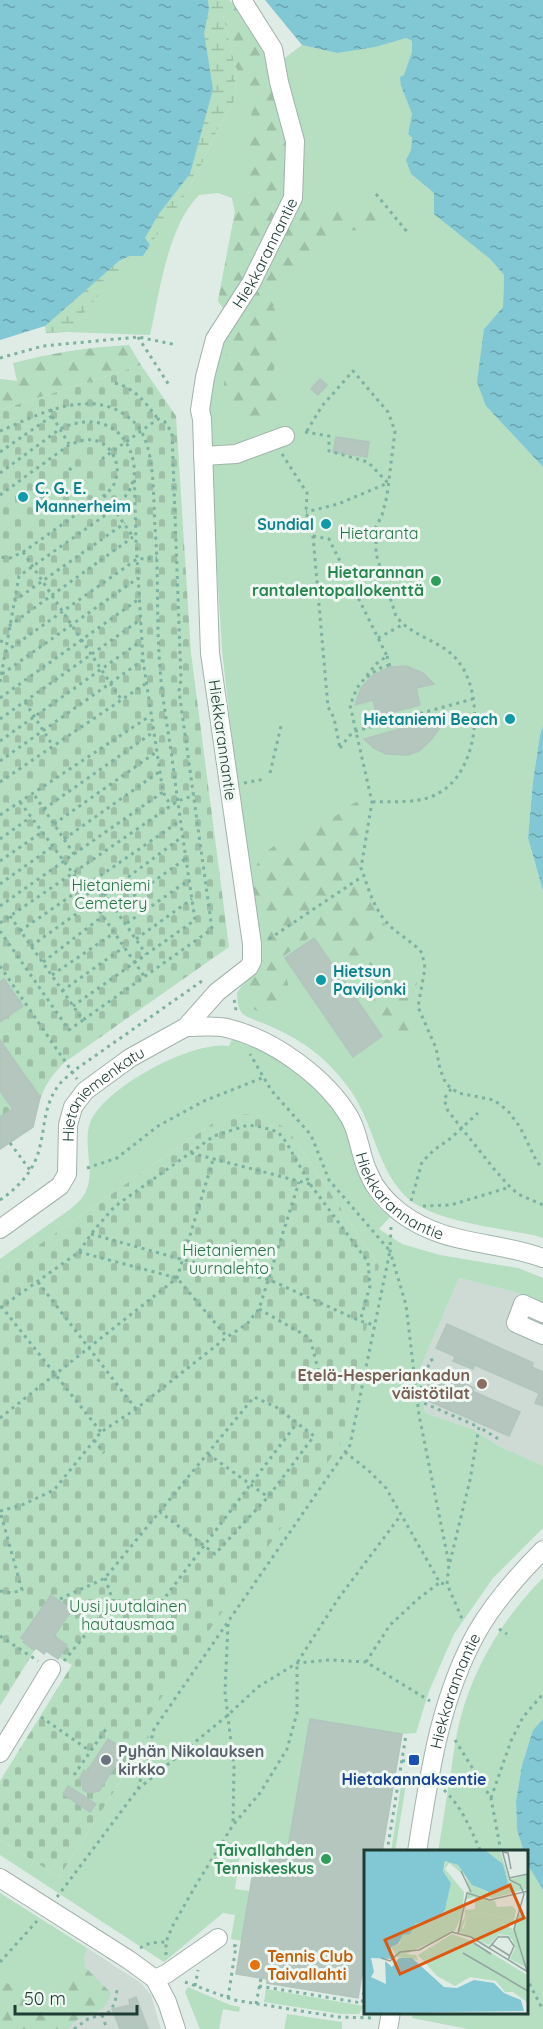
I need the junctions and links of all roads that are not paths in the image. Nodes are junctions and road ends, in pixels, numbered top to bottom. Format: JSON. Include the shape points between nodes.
{"nodes":[{"id":1,"x":242,"y":0,"type":"edge"},
{"id":2,"x":279,"y":439,"type":"road end"},
{"id":3,"x":203,"y":456,"type":"junction"},
{"id":4,"x":186,"y":1028,"type":"junction"},
{"id":5,"x":0,"y":1228,"type":"edge"},
{"id":6,"x":543,"y":1258,"type":"edge"},
{"id":7,"x":543,"y":1313,"type":"edge"},
{"id":8,"x":543,"y":1335,"type":"edge"},
{"id":9,"x":543,"y":1550,"type":"edge"},
{"id":10,"x":51,"y":1669,"type":"road end"},
{"id":11,"x":0,"y":1753,"type":"edge"},
{"id":12,"x":417,"y":1850,"type":"edge"},
{"id":13,"x":0,"y":1878,"type":"edge"},
{"id":14,"x":218,"y":1938,"type":"dead end"},
{"id":15,"x":160,"y":1976,"type":"junction"},
{"id":16,"x":176,"y":2029,"type":"edge"}],
"edges":[{"from":1,"to":3,"type":"street","name":"Hiekkarannantie","via":[[273,49],[295,141],[293,198],[251,283],[215,339],[200,410]]},
{"from":2,"to":3,"type":"street","via":[[236,454]]},
{"from":3,"to":4,"type":"street","name":"Hiekkarannantie","via":[[210,653],[252,961],[217,992]]},
{"from":4,"to":5,"type":"street","name":"Hietaniemenkatu","via":[[130,1058],[85,1091],[73,1107],[68,1125],[65,1180]]},
{"from":4,"to":6,"type":"street","name":"Hiekkarannantie","via":[[230,1029],[272,1045],[310,1073],[350,1119],[369,1174],[396,1218],[456,1240]]},
{"from":7,"to":8,"type":"street","via":[[523,1304],[516,1323]]},
{"from":9,"to":12,"type":"street","name":"Hiekkarannantie","via":[[492,1609],[456,1677],[431,1762]]},
{"from":10,"to":11,"type":"street"},
{"from":13,"to":15,"type":"street"},
{"from":14,"to":15,"type":"street"},
{"from":15,"to":16,"type":"street"}]}
